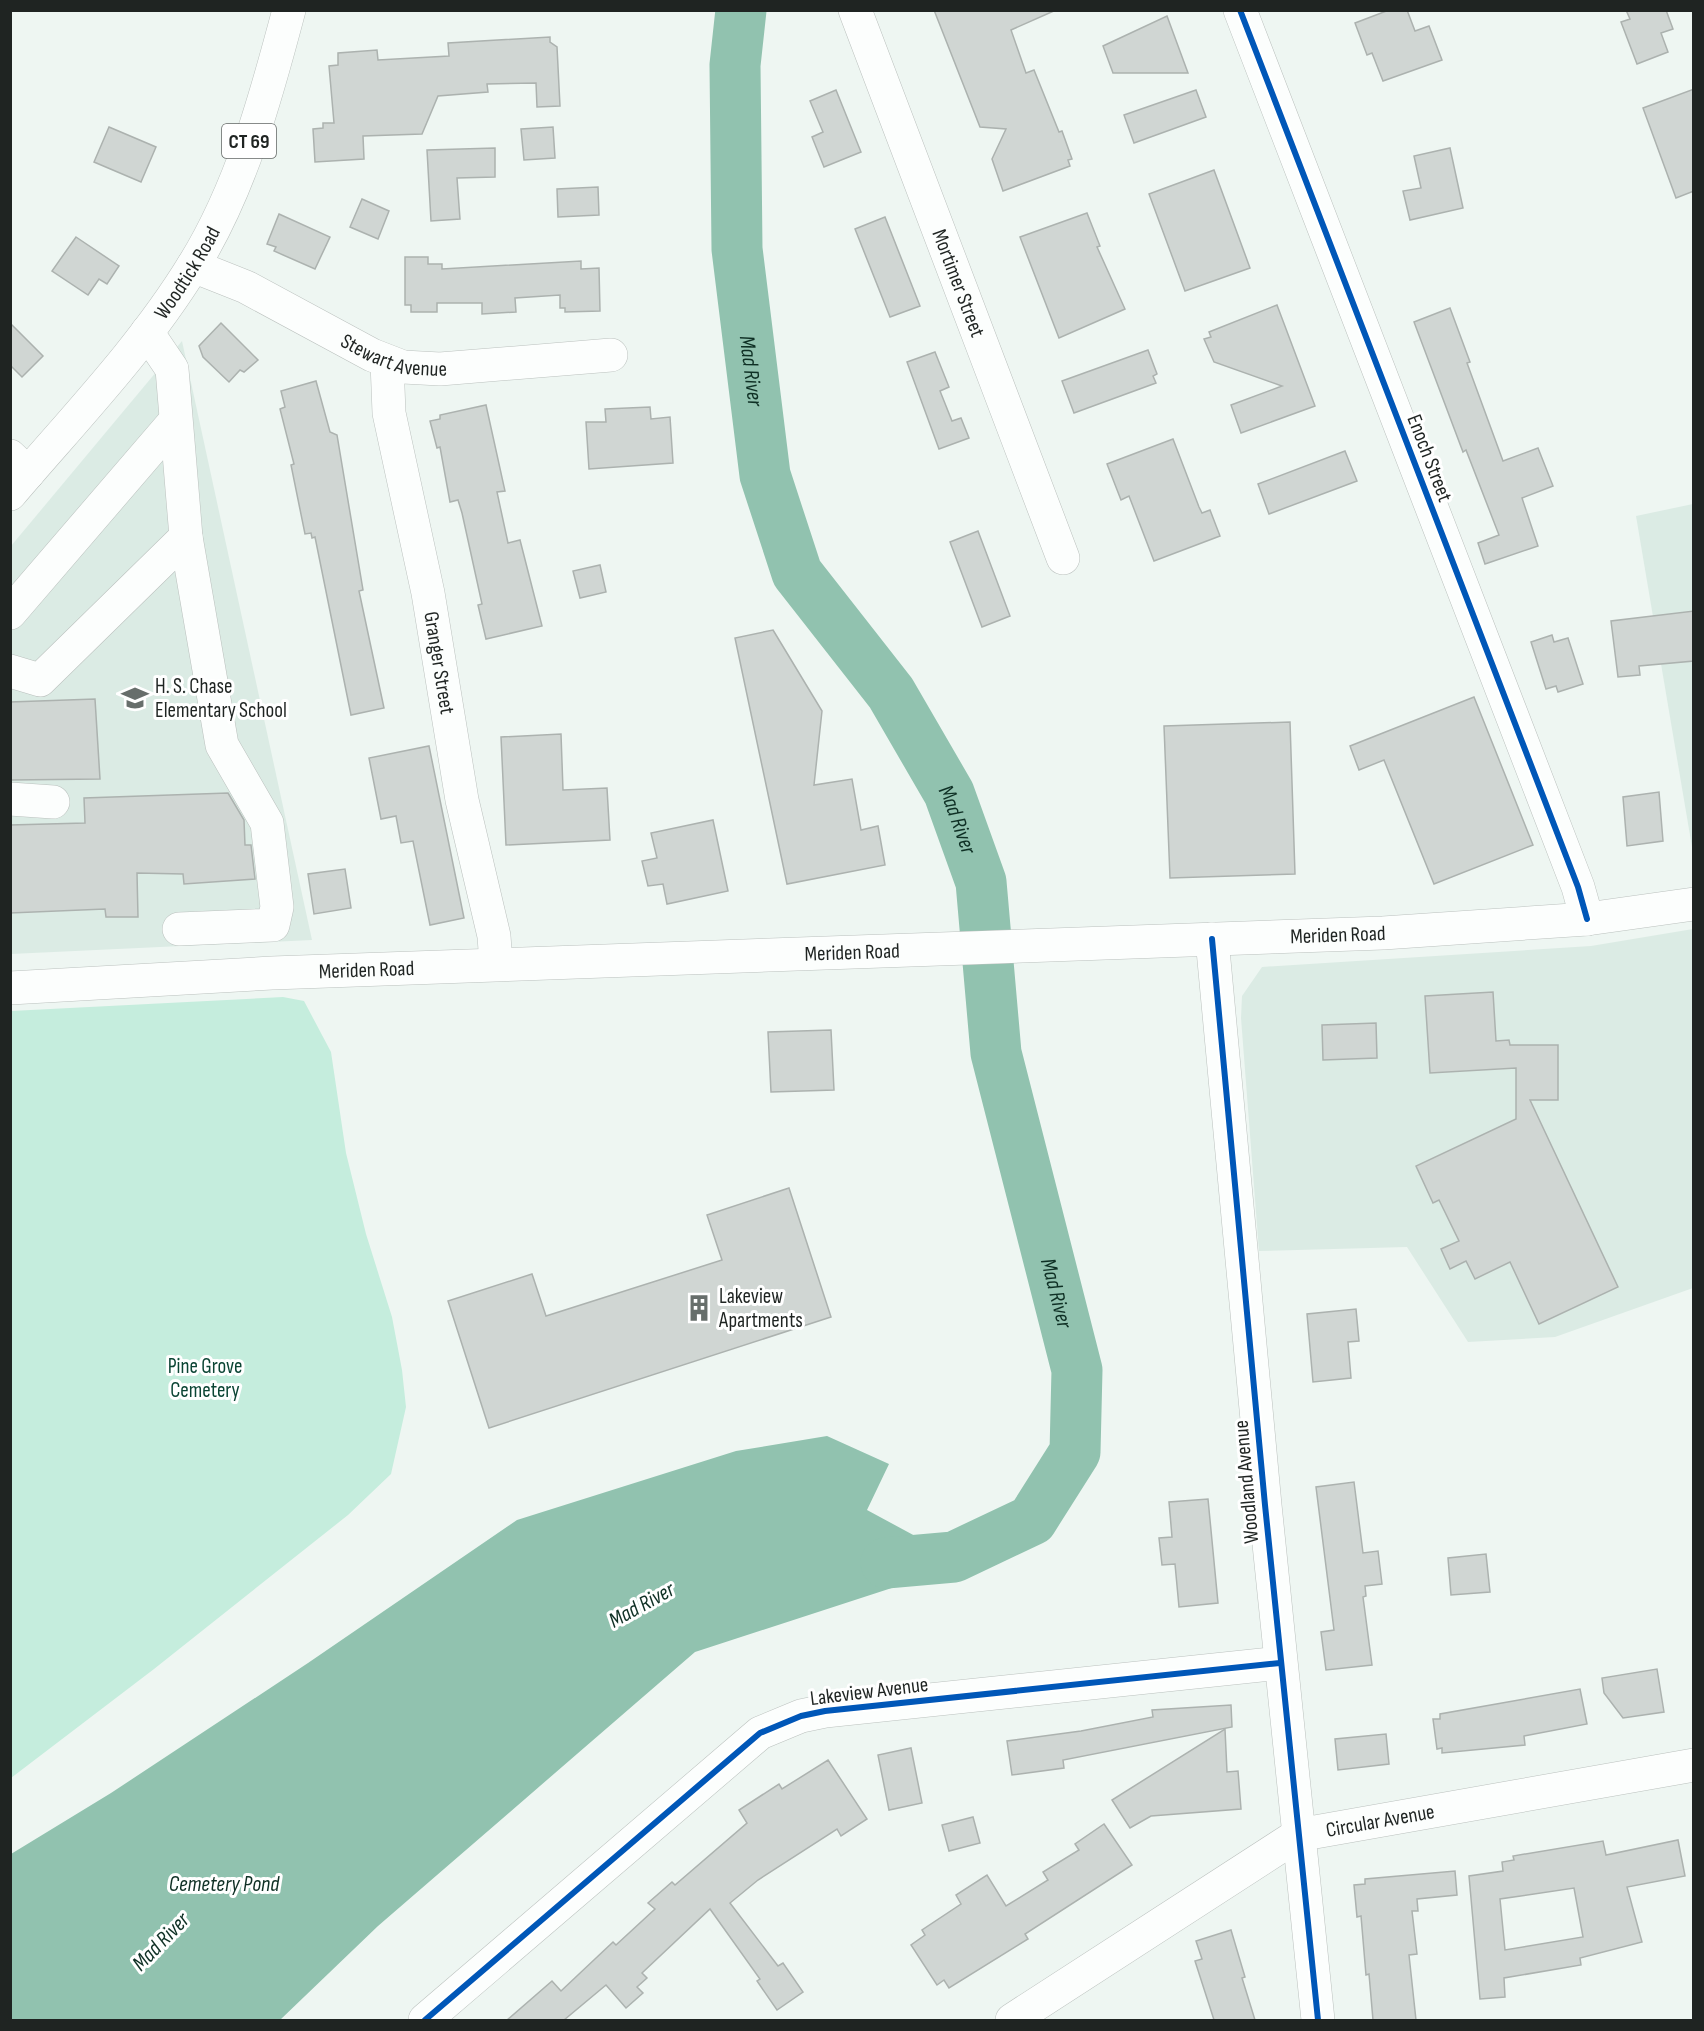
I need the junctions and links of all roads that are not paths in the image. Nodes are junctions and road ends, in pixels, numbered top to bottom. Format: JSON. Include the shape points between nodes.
{"nodes":[{"id":1,"x":289,"y":10,"type":"edge"},
{"id":2,"x":855,"y":10,"type":"edge"},
{"id":3,"x":1240,"y":10,"type":"edge"},
{"id":4,"x":193,"y":266,"type":"junction"},
{"id":5,"x":147,"y":332,"type":"junction"},
{"id":6,"x":611,"y":355,"type":"dead end"},
{"id":7,"x":387,"y":362,"type":"junction"},
{"id":8,"x":175,"y":421,"type":"junction"},
{"id":9,"x":16,"y":474,"type":"edge"},
{"id":10,"x":186,"y":537,"type":"junction"},
{"id":11,"x":1063,"y":558,"type":"dead end"},
{"id":12,"x":10,"y":613,"type":"edge"},
{"id":13,"x":10,"y":671,"type":"edge"},
{"id":14,"x":10,"y":799,"type":"edge"},
{"id":15,"x":53,"y":802,"type":"dead end"},
{"id":16,"x":1694,"y":904,"type":"edge"},
{"id":17,"x":1587,"y":919,"type":"junction"},
{"id":18,"x":179,"y":929,"type":"dead end"},
{"id":19,"x":1212,"y":939,"type":"junction"},
{"id":20,"x":496,"y":964,"type":"junction"},
{"id":21,"x":10,"y":988,"type":"edge"},
{"id":22,"x":1280,"y":1662,"type":"junction"},
{"id":23,"x":1694,"y":1764,"type":"edge"},
{"id":24,"x":1298,"y":1835,"type":"junction"},
{"id":25,"x":425,"y":2020,"type":"edge"},
{"id":26,"x":1012,"y":2020,"type":"edge"},
{"id":27,"x":1318,"y":2020,"type":"edge"}],
"edges":[{"from":1,"to":4,"type":"street","name":"Woodtick Road","number":"CT 69","via":[[238,174]]},
{"from":2,"to":11,"type":"street","name":"Mortimer Street"},
{"from":3,"to":17,"type":"street","name":"Enoch Street","via":[[1578,887]]},
{"from":4,"to":5,"type":"street","name":"Woodtick Road","number":"CT 69"},
{"from":4,"to":7,"type":"street","name":"Stewart Avenue","via":[[246,287]]},
{"from":5,"to":8,"type":"street","via":[[172,369]]},
{"from":5,"to":9,"type":"street","name":"Woodtick Road","number":"CT 69"},
{"from":6,"to":7,"type":"street","name":"Stewart Avenue","via":[[440,369]]},
{"from":7,"to":20,"type":"street","name":"Granger Street","via":[[389,413],[428,593],[460,789],[492,928]]},
{"from":8,"to":10,"type":"street"},
{"from":8,"to":12,"type":"street"},
{"from":10,"to":13,"type":"street","via":[[40,680]]},
{"from":10,"to":18,"type":"street","via":[[222,745],[267,823],[277,907],[273,925]]},
{"from":14,"to":15,"type":"street"},
{"from":16,"to":17,"type":"street","name":"Meriden Road"},
{"from":17,"to":19,"type":"street","name":"Meriden Road"},
{"from":19,"to":20,"type":"street","name":"Meriden Road"},
{"from":19,"to":22,"type":"street","name":"Woodland Avenue"},
{"from":20,"to":21,"type":"street","name":"Meriden Road"},
{"from":22,"to":24,"type":"street","name":"Woodland Avenue"},
{"from":22,"to":25,"type":"street","name":"Lakeview Avenue","via":[[825,1711],[776,1725],[760,1733]]},
{"from":23,"to":24,"type":"street","name":"Circular Avenue"},
{"from":24,"to":26,"type":"street","name":"Circular Avenue"},
{"from":24,"to":27,"type":"street","name":"Woodland Avenue"}]}
